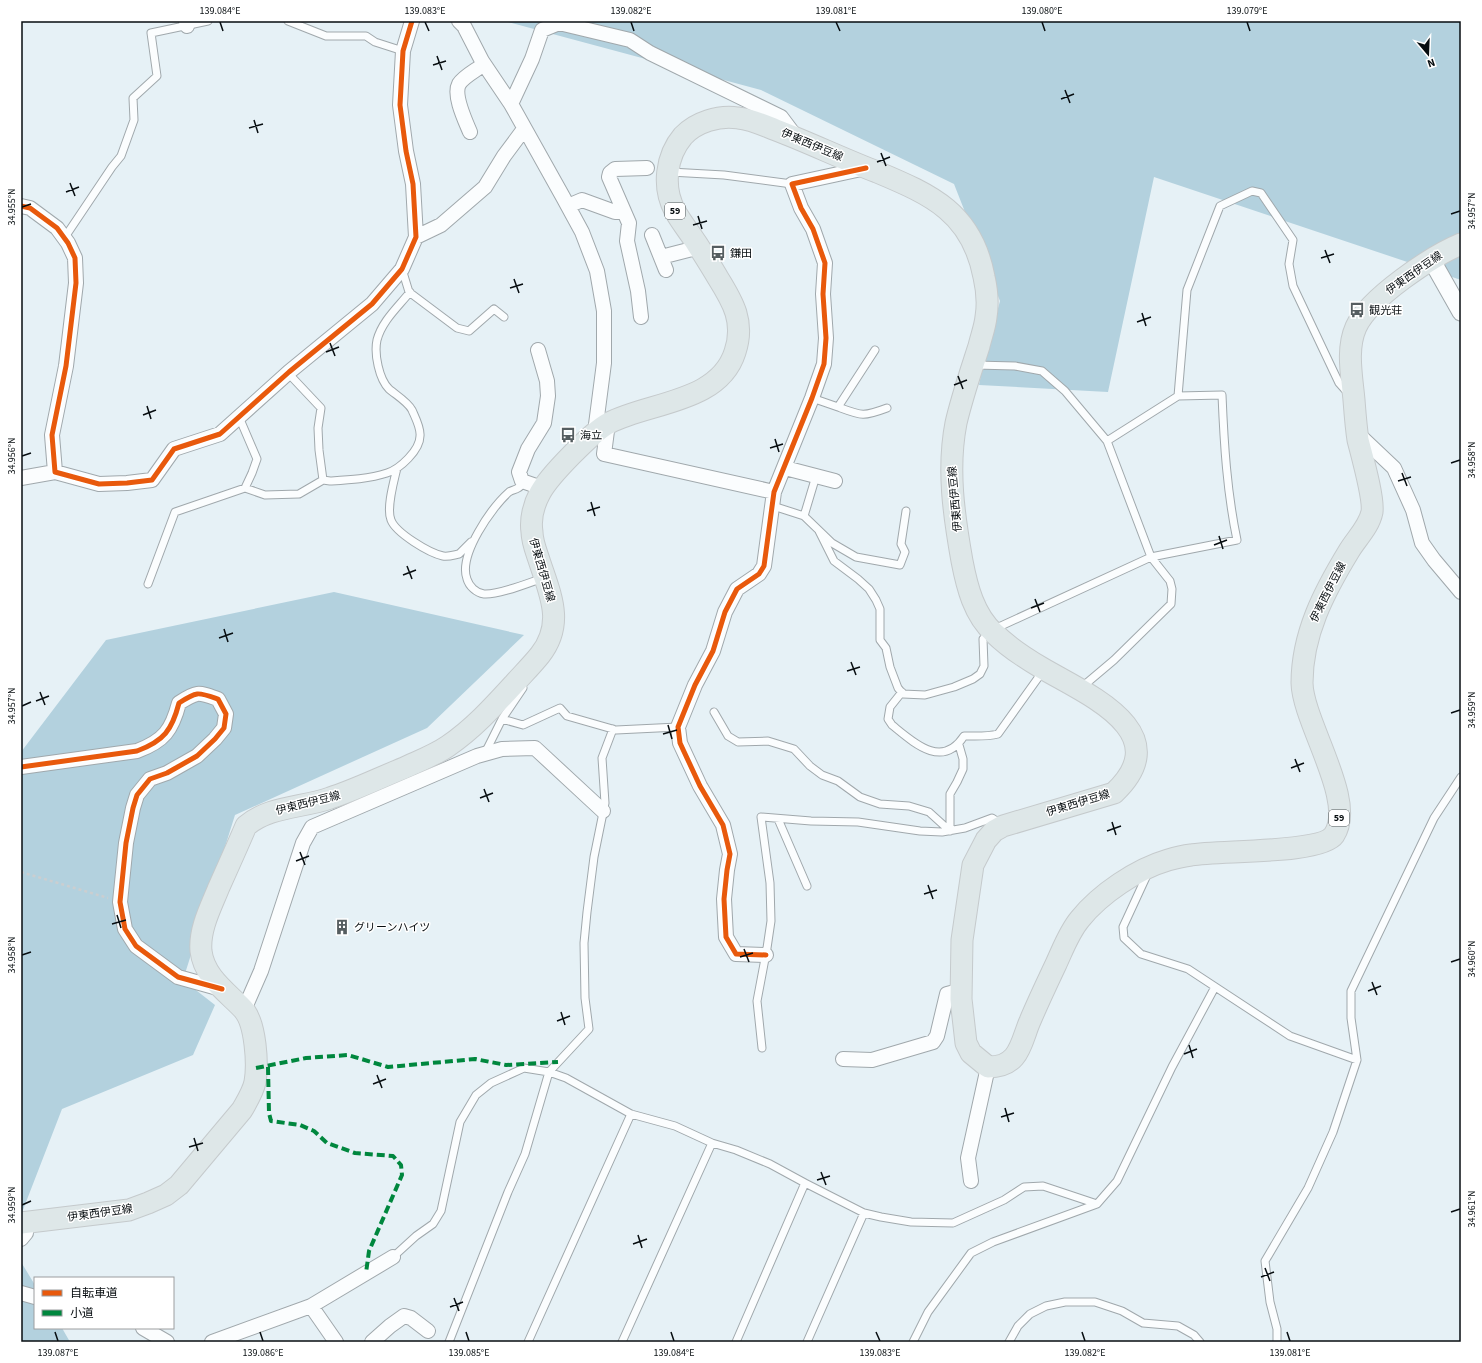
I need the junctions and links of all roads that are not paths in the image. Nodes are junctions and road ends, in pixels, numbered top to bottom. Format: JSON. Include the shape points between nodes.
{"nodes":[{"id":1,"x":208,"y":21,"type":"edge"},
{"id":2,"x":288,"y":21,"type":"edge"},
{"id":3,"x":412,"y":21,"type":"edge"},
{"id":4,"x":459,"y":21,"type":"edge"},
{"id":5,"x":186,"y":23,"type":"edge"},
{"id":6,"x":403,"y":51,"type":"junction"},
{"id":7,"x":484,"y":64,"type":"junction"},
{"id":8,"x":511,"y":104,"type":"junction"},
{"id":9,"x":524,"y":129,"type":"junction"},
{"id":10,"x":470,"y":132,"type":"dead end"},
{"id":11,"x":796,"y":138,"type":"junction"},
{"id":12,"x":647,"y":168,"type":"dead end"},
{"id":13,"x":866,"y":168,"type":"junction"},
{"id":14,"x":668,"y":172,"type":"junction"},
{"id":15,"x":792,"y":184,"type":"junction"},
{"id":16,"x":21,"y":206,"type":"edge"},
{"id":17,"x":568,"y":206,"type":"junction"},
{"id":18,"x":624,"y":212,"type":"junction"},
{"id":19,"x":652,"y":235,"type":"dead end"},
{"id":20,"x":416,"y":237,"type":"junction"},
{"id":21,"x":65,"y":238,"type":"junction"},
{"id":22,"x":1461,"y":244,"type":"edge"},
{"id":23,"x":700,"y":247,"type":"junction"},
{"id":24,"x":661,"y":257,"type":"junction"},
{"id":25,"x":1431,"y":259,"type":"junction"},
{"id":26,"x":402,"y":269,"type":"junction"},
{"id":27,"x":666,"y":270,"type":"dead end"},
{"id":28,"x":410,"y":292,"type":"junction"},
{"id":29,"x":1461,"y":312,"type":"edge"},
{"id":30,"x":642,"y":317,"type":"dead end"},
{"id":31,"x":504,"y":318,"type":"dead end"},
{"id":32,"x":538,"y":350,"type":"dead end"},
{"id":33,"x":875,"y":350,"type":"dead end"},
{"id":34,"x":973,"y":364,"type":"junction"},
{"id":35,"x":288,"y":373,"type":"junction"},
{"id":36,"x":1178,"y":396,"type":"junction"},
{"id":37,"x":812,"y":398,"type":"junction"},
{"id":38,"x":1354,"y":400,"type":"junction"},
{"id":39,"x":838,"y":407,"type":"junction"},
{"id":40,"x":887,"y":408,"type":"dead end"},
{"id":41,"x":238,"y":417,"type":"junction"},
{"id":42,"x":601,"y":428,"type":"junction"},
{"id":43,"x":1357,"y":433,"type":"junction"},
{"id":44,"x":1107,"y":441,"type":"junction"},
{"id":45,"x":397,"y":468,"type":"junction"},
{"id":46,"x":784,"y":468,"type":"junction"},
{"id":47,"x":55,"y":472,"type":"junction"},
{"id":48,"x":816,"y":476,"type":"junction"},
{"id":49,"x":21,"y":478,"type":"edge"},
{"id":50,"x":323,"y":480,"type":"junction"},
{"id":51,"x":835,"y":481,"type":"dead end"},
{"id":52,"x":533,"y":485,"type":"junction"},
{"id":53,"x":245,"y":488,"type":"junction"},
{"id":54,"x":774,"y":492,"type":"junction"},
{"id":55,"x":773,"y":506,"type":"junction"},
{"id":56,"x":906,"y":511,"type":"dead end"},
{"id":57,"x":804,"y":516,"type":"junction"},
{"id":58,"x":819,"y":531,"type":"junction"},
{"id":59,"x":478,"y":534,"type":"junction"},
{"id":60,"x":1151,"y":558,"type":"junction"},
{"id":61,"x":545,"y":577,"type":"junction"},
{"id":62,"x":148,"y":584,"type":"dead end"},
{"id":63,"x":1461,"y":592,"type":"edge"},
{"id":64,"x":990,"y":631,"type":"junction"},
{"id":65,"x":532,"y":664,"type":"junction"},
{"id":66,"x":1044,"y":669,"type":"junction"},
{"id":67,"x":1079,"y":689,"type":"junction"},
{"id":68,"x":902,"y":692,"type":"junction"},
{"id":69,"x":714,"y":712,"type":"dead end"},
{"id":70,"x":502,"y":719,"type":"junction"},
{"id":71,"x":678,"y":727,"type":"junction"},
{"id":72,"x":613,"y":729,"type":"junction"},
{"id":73,"x":959,"y":745,"type":"junction"},
{"id":74,"x":484,"y":754,"type":"junction"},
{"id":75,"x":21,"y":768,"type":"edge"},
{"id":76,"x":1461,"y":777,"type":"edge"},
{"id":77,"x":603,"y":811,"type":"junction"},
{"id":78,"x":778,"y":818,"type":"junction"},
{"id":79,"x":1003,"y":826,"type":"junction"},
{"id":80,"x":950,"y":831,"type":"junction"},
{"id":81,"x":1150,"y":867,"type":"junction"},
{"id":82,"x":807,"y":886,"type":"dead end"},
{"id":83,"x":766,"y":955,"type":"junction"},
{"id":84,"x":1215,"y":987,"type":"junction"},
{"id":85,"x":222,"y":989,"type":"junction"},
{"id":86,"x":962,"y":990,"type":"junction"},
{"id":87,"x":244,"y":1010,"type":"junction"},
{"id":88,"x":762,"y":1048,"type":"dead end"},
{"id":89,"x":843,"y":1059,"type":"dead end"},
{"id":90,"x":1357,"y":1060,"type":"junction"},
{"id":91,"x":988,"y":1066,"type":"junction"},
{"id":92,"x":549,"y":1072,"type":"junction"},
{"id":93,"x":631,"y":1114,"type":"junction"},
{"id":94,"x":712,"y":1143,"type":"junction"},
{"id":95,"x":971,"y":1181,"type":"dead end"},
{"id":96,"x":805,"y":1183,"type":"junction"},
{"id":97,"x":1097,"y":1204,"type":"junction"},
{"id":98,"x":864,"y":1213,"type":"junction"},
{"id":99,"x":23,"y":1228,"type":"edge"},
{"id":100,"x":393,"y":1257,"type":"joint"},
{"id":101,"x":21,"y":1293,"type":"edge"},
{"id":102,"x":34,"y":1297,"type":"edge"},
{"id":103,"x":311,"y":1306,"type":"junction"},
{"id":104,"x":145,"y":1329,"type":"edge"},
{"id":105,"x":428,"y":1331,"type":"dead end"},
{"id":106,"x":167,"y":1342,"type":"edge"},
{"id":107,"x":212,"y":1342,"type":"edge"},
{"id":108,"x":336,"y":1342,"type":"edge"},
{"id":109,"x":372,"y":1342,"type":"edge"},
{"id":110,"x":449,"y":1342,"type":"edge"},
{"id":111,"x":528,"y":1342,"type":"edge"},
{"id":112,"x":622,"y":1342,"type":"edge"},
{"id":113,"x":736,"y":1342,"type":"edge"},
{"id":114,"x":807,"y":1342,"type":"edge"},
{"id":115,"x":913,"y":1342,"type":"edge"},
{"id":116,"x":1008,"y":1342,"type":"edge"},
{"id":117,"x":1200,"y":1342,"type":"edge"},
{"id":118,"x":1277,"y":1342,"type":"edge"}],
"edges":[{"from":1,"to":5,"type":"lane"},
{"from":2,"to":6,"type":"lane","via":[[326,36],[366,36],[375,42]]},
{"from":3,"to":6,"type":"street"},
{"from":4,"to":7,"type":"street"},
{"from":5,"to":21,"type":"lane","via":[[151,33],[157,76],[133,98],[134,120],[122,156]]},
{"from":6,"to":20,"type":"street","via":[[400,106],[413,184]]},
{"from":7,"to":8,"type":"street"},
{"from":7,"to":10,"type":"street","via":[[460,83],[458,89],[458,99]]},
{"from":8,"to":9,"type":"street"},
{"from":8,"to":11,"type":"street","via":[[542,30],[559,23],[630,40],[650,53],[781,118]]},
{"from":9,"to":17,"type":"street"},
{"from":9,"to":20,"type":"street","via":[[485,187],[441,225]]},
{"from":11,"to":13,"type":"main road","name":"伊東西伊豆線","number":"59"},
{"from":11,"to":14,"type":"main road","name":"伊東西伊豆線","number":"59","via":[[740,118],[726,117],[705,122],[690,128],[674,148]]},
{"from":12,"to":18,"type":"street","via":[[616,169],[610,173],[609,177]]},
{"from":13,"to":15,"type":"street"},
{"from":13,"to":34,"type":"main road","name":"伊東西伊豆線","number":"59","via":[[914,187],[947,208],[957,217],[972,240],[984,275],[987,298],[986,317]]},
{"from":14,"to":15,"type":"lane","via":[[724,175]]},
{"from":14,"to":23,"type":"main road","name":"伊東西伊豆線","number":"59","via":[[670,199],[674,210]]},
{"from":15,"to":37,"type":"street","via":[[813,229],[825,263],[824,364]]},
{"from":16,"to":21,"type":"street","via":[[30,208],[57,228]]},
{"from":17,"to":18,"type":"street","via":[[582,200],[615,212]]},
{"from":17,"to":42,"type":"street","via":[[582,232],[596,271],[604,311]]},
{"from":18,"to":30,"type":"street","via":[[629,223],[627,241]]},
{"from":19,"to":24,"type":"street"},
{"from":20,"to":26,"type":"street"},
{"from":21,"to":47,"type":"street","via":[[75,258],[76,283],[66,366],[52,435]]},
{"from":22,"to":25,"type":"main road","name":"伊東西伊豆線","number":"59"},
{"from":23,"to":24,"type":"street"},
{"from":23,"to":42,"type":"main road","name":"伊東西伊豆線","number":"59","via":[[733,304],[738,333],[735,355],[720,377],[696,393],[623,417]]},
{"from":24,"to":27,"type":"street"},
{"from":25,"to":29,"type":"street"},
{"from":25,"to":38,"type":"main road","name":"伊東西伊豆線","number":"59","via":[[1381,296],[1366,311],[1356,328],[1351,363]]},
{"from":26,"to":28,"type":"lane"},
{"from":26,"to":35,"type":"street","via":[[372,304]]},
{"from":28,"to":31,"type":"lane","via":[[457,328],[469,331],[494,309]]},
{"from":28,"to":45,"type":"lane","via":[[383,324],[377,341],[377,358],[382,378],[411,409],[420,429],[420,437],[412,454]]},
{"from":32,"to":52,"type":"street","via":[[547,381],[548,396],[544,423],[528,449],[519,472],[522,481]]},
{"from":33,"to":39,"type":"lane"},
{"from":34,"to":44,"type":"lane","via":[[1015,366],[1042,371],[1065,391]]},
{"from":34,"to":64,"type":"main road","name":"伊東西伊豆線","number":"59","via":[[956,424],[952,482],[956,528],[968,588]]},
{"from":35,"to":41,"type":"street"},
{"from":35,"to":50,"type":"lane","via":[[321,408],[318,450]]},
{"from":36,"to":38,"type":"lane","via":[[1187,290],[1220,206],[1252,191],[1261,193],[1293,240],[1289,264],[1292,286],[1339,383]]},
{"from":36,"to":44,"type":"lane"},
{"from":36,"to":60,"type":"lane","via":[[1222,396],[1230,507],[1237,540]]},
{"from":37,"to":39,"type":"lane"},
{"from":37,"to":46,"type":"street"},
{"from":38,"to":43,"type":"main road","name":"伊東西伊豆線","number":"59"},
{"from":39,"to":40,"type":"lane","via":[[868,415]]},
{"from":41,"to":47,"type":"street","via":[[220,434],[174,449],[152,480],[99,484]]},
{"from":41,"to":53,"type":"lane","via":[[257,459]]},
{"from":42,"to":52,"type":"main road","name":"伊東西伊豆線","number":"59"},
{"from":42,"to":54,"type":"street","via":[[604,454]]},
{"from":43,"to":63,"type":"street","via":[[1394,468],[1413,510],[1422,544]]},
{"from":43,"to":81,"type":"main road","name":"伊東西伊豆線","number":"59","via":[[1372,512],[1322,599],[1310,627],[1303,664],[1302,686],[1339,796],[1340,813],[1334,837],[1324,843],[1300,847],[1192,854]]},
{"from":44,"to":60,"type":"lane"},
{"from":45,"to":50,"type":"lane","via":[[376,476]]},
{"from":45,"to":59,"type":"lane","via":[[390,514],[395,527],[415,543],[443,556],[459,554]]},
{"from":46,"to":48,"type":"street"},
{"from":46,"to":54,"type":"street"},
{"from":47,"to":49,"type":"street"},
{"from":48,"to":51,"type":"street"},
{"from":48,"to":57,"type":"lane"},
{"from":50,"to":53,"type":"lane","via":[[299,494],[264,495]]},
{"from":52,"to":59,"type":"lane","via":[[510,491],[483,522]]},
{"from":52,"to":61,"type":"main road","name":"伊東西伊豆線","number":"59","via":[[531,531]]},
{"from":53,"to":62,"type":"lane","via":[[175,512]]},
{"from":54,"to":55,"type":"street"},
{"from":55,"to":57,"type":"lane"},
{"from":55,"to":71,"type":"street","via":[[764,566],[759,574],[737,589],[725,612],[713,651],[694,685]]},
{"from":56,"to":58,"type":"lane","via":[[901,544],[905,552],[900,566],[856,556],[832,543]]},
{"from":57,"to":58,"type":"lane"},
{"from":58,"to":68,"type":"lane","via":[[834,562],[858,579],[876,600],[880,609],[880,640],[886,648],[890,667]]},
{"from":59,"to":61,"type":"lane","via":[[467,554],[465,573],[468,583],[474,590],[483,594],[495,593]]},
{"from":60,"to":64,"type":"lane"},
{"from":60,"to":67,"type":"lane","via":[[1170,581],[1171,604],[1114,660]]},
{"from":61,"to":65,"type":"main road","name":"伊東西伊豆線","number":"59","via":[[553,610],[553,628],[546,647]]},
{"from":64,"to":66,"type":"main road","name":"伊東西伊豆線","number":"59"},
{"from":64,"to":68,"type":"lane","via":[[983,639],[984,666],[980,674],[973,679],[925,695]]},
{"from":65,"to":70,"type":"lane","via":[[535,670]]},
{"from":65,"to":85,"type":"main road","name":"伊東西伊豆線","number":"59","via":[[473,727],[444,750],[348,792],[318,803],[266,814],[246,826],[207,915],[201,937],[201,952],[206,966]]},
{"from":66,"to":67,"type":"main road","name":"伊東西伊豆線","number":"59"},
{"from":66,"to":73,"type":"lane","via":[[998,734],[986,738],[964,736]]},
{"from":67,"to":79,"type":"main road","name":"伊東西伊豆線","number":"59","via":[[1121,717],[1136,745],[1133,771],[1114,793]]},
{"from":68,"to":73,"type":"lane","via":[[890,707],[888,719],[892,725],[924,749],[940,753]]},
{"from":69,"to":80,"type":"lane","via":[[728,736],[738,742],[768,741],[794,749],[822,775],[838,781],[860,797],[880,804],[909,806],[930,812]]},
{"from":70,"to":72,"type":"lane","via":[[523,725],[560,708],[567,716]]},
{"from":70,"to":74,"type":"lane"},
{"from":71,"to":72,"type":"lane"},
{"from":71,"to":83,"type":"street","via":[[680,743],[700,786],[723,825],[730,854],[724,899],[726,937],[736,954]]},
{"from":72,"to":77,"type":"lane","via":[[602,758]]},
{"from":73,"to":80,"type":"lane","via":[[963,759],[962,769],[950,794]]},
{"from":74,"to":77,"type":"street","via":[[502,749],[536,748]]},
{"from":74,"to":87,"type":"street","via":[[312,827],[303,843],[261,971]]},
{"from":75,"to":85,"type":"street","via":[[137,751],[152,746],[168,732],[179,703],[191,695],[201,693],[218,700],[226,714],[224,728],[215,739],[197,756],[150,779],[137,795],[126,843],[120,902],[124,929],[136,946],[178,976]]},
{"from":76,"to":90,"type":"lane","via":[[1434,818],[1351,991],[1351,1018]]},
{"from":77,"to":92,"type":"lane","via":[[594,857],[584,943],[585,998],[589,1029]]},
{"from":78,"to":80,"type":"lane","via":[[858,822],[920,831]]},
{"from":78,"to":82,"type":"lane"},
{"from":78,"to":83,"type":"lane","via":[[761,817],[770,883],[771,921]]},
{"from":79,"to":80,"type":"lane","via":[[992,818]]},
{"from":79,"to":86,"type":"main road","name":"伊東西伊豆線","number":"59","via":[[986,840],[973,865],[962,940]]},
{"from":81,"to":84,"type":"lane","via":[[1123,927],[1124,938],[1141,954],[1188,969]]},
{"from":81,"to":91,"type":"main road","name":"伊東西伊豆線","number":"59","via":[[1098,900],[1079,920],[1067,940],[1016,1054],[1006,1064]]},
{"from":83,"to":88,"type":"lane","via":[[757,1001]]},
{"from":84,"to":90,"type":"lane","via":[[1290,1036]]},
{"from":84,"to":97,"type":"lane","via":[[1172,1067],[1117,1181]]},
{"from":85,"to":87,"type":"main road","name":"伊東西伊豆線","number":"59"},
{"from":86,"to":89,"type":"street","via":[[947,994],[937,1036],[933,1042],[872,1060]]},
{"from":86,"to":91,"type":"main road","name":"伊東西伊豆線","number":"59","via":[[966,1043],[971,1053]]},
{"from":87,"to":99,"type":"main road","name":"伊東西伊豆線","number":"59","via":[[255,1041],[255,1083],[242,1110],[179,1185],[166,1195],[129,1210]]},
{"from":90,"to":118,"type":"lane","via":[[1332,1132],[1308,1188],[1265,1261],[1270,1302],[1277,1328]]},
{"from":91,"to":95,"type":"street","via":[[968,1158]]},
{"from":92,"to":93,"type":"lane","via":[[566,1078]]},
{"from":92,"to":100,"type":"lane","via":[[524,1068],[491,1083],[476,1095],[460,1122],[441,1211],[433,1224]]},
{"from":92,"to":110,"type":"lane","via":[[525,1154]]},
{"from":93,"to":94,"type":"lane","via":[[675,1126]]},
{"from":93,"to":111,"type":"lane"},
{"from":94,"to":96,"type":"lane","via":[[763,1161]]},
{"from":94,"to":112,"type":"lane"},
{"from":96,"to":98,"type":"lane"},
{"from":96,"to":113,"type":"lane"},
{"from":97,"to":98,"type":"lane","via":[[1043,1186],[1024,1187],[1004,1200],[953,1223],[911,1222]]},
{"from":97,"to":115,"type":"lane","via":[[993,1242],[971,1253],[928,1312]]},
{"from":98,"to":114,"type":"lane"},
{"from":100,"to":103,"type":"street"},
{"from":101,"to":102,"type":"street"},
{"from":103,"to":107,"type":"street"},
{"from":103,"to":108,"type":"street"},
{"from":104,"to":106,"type":"street"},
{"from":105,"to":109,"type":"street","via":[[411,1318],[404,1316]]},
{"from":116,"to":117,"type":"lane","via":[[1018,1326],[1030,1314],[1046,1306],[1095,1302],[1122,1311],[1143,1323],[1178,1326],[1194,1335]]}]}
